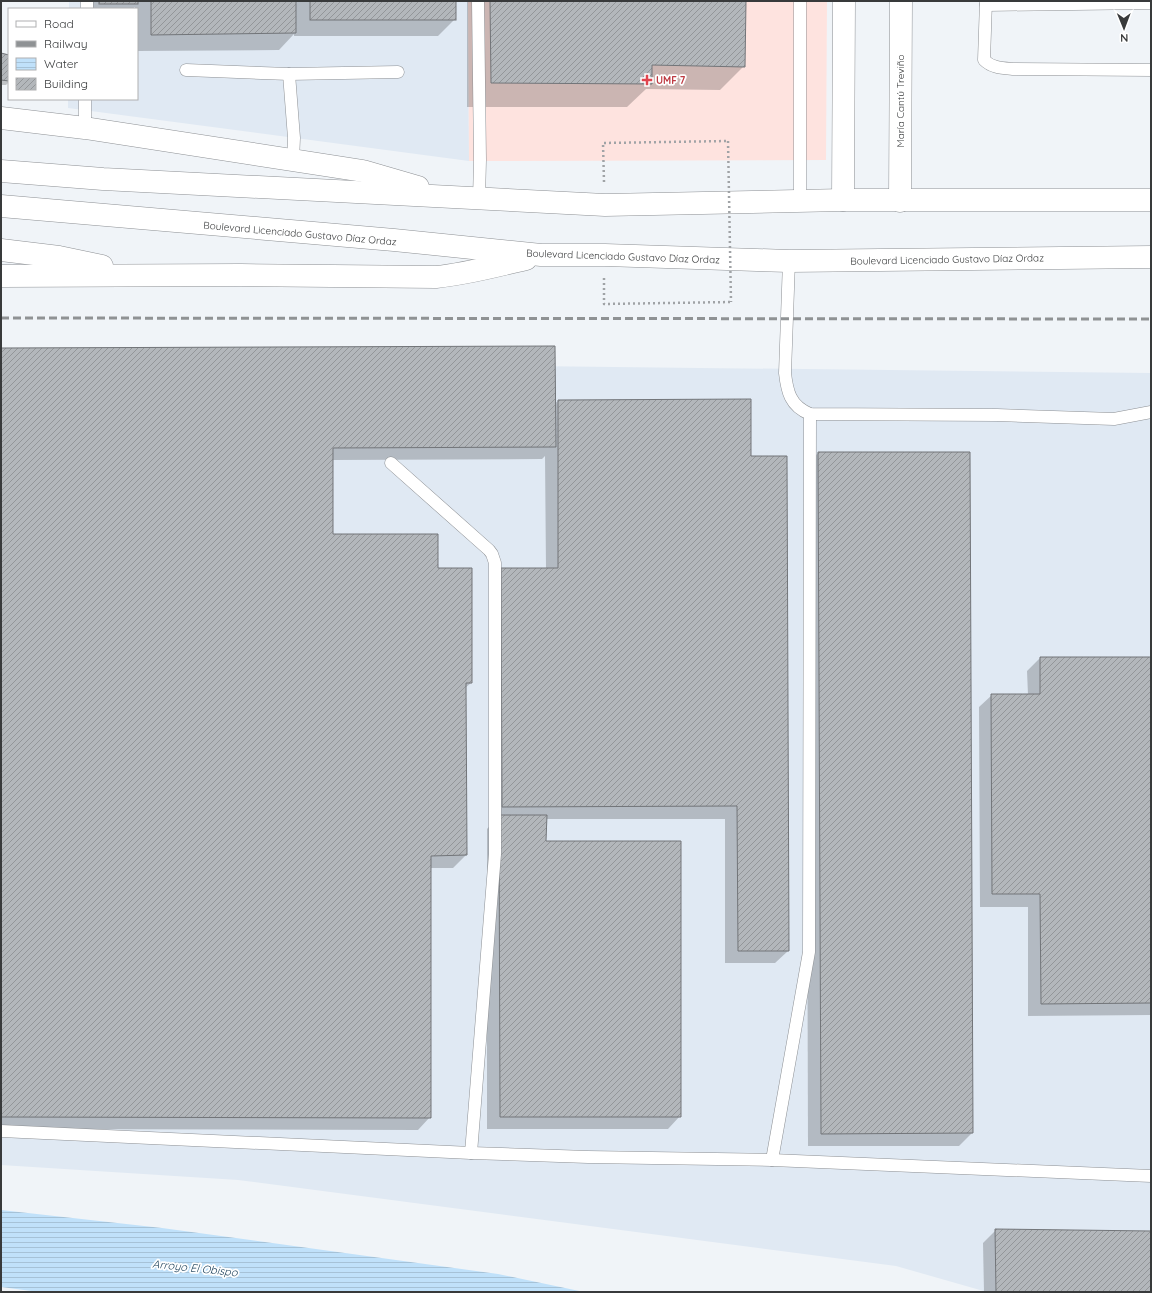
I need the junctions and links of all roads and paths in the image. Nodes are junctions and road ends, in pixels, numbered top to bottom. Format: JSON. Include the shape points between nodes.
{"nodes":[{"id":1,"x":478,"y":1,"type":"edge"},
{"id":2,"x":800,"y":1,"type":"edge"},
{"id":3,"x":844,"y":1,"type":"edge"},
{"id":4,"x":901,"y":1,"type":"edge"},
{"id":5,"x":986,"y":3,"type":"edge"},
{"id":6,"x":1151,"y":3,"type":"edge"},
{"id":7,"x":186,"y":70,"type":"dead end"},
{"id":8,"x":1151,"y":70,"type":"edge"},
{"id":9,"x":398,"y":72,"type":"dead end"},
{"id":10,"x":290,"y":74,"type":"junction"},
{"id":11,"x":85,"y":100,"type":"edge"},
{"id":12,"x":1,"y":118,"type":"edge"},
{"id":13,"x":85,"y":128,"type":"junction"},
{"id":14,"x":293,"y":161,"type":"junction"},
{"id":15,"x":1,"y":171,"type":"edge"},
{"id":16,"x":452,"y":197,"type":"junction"},
{"id":17,"x":479,"y":199,"type":"junction"},
{"id":18,"x":843,"y":200,"type":"junction"},
{"id":19,"x":1151,"y":200,"type":"edge"},
{"id":20,"x":900,"y":201,"type":"junction"},
{"id":21,"x":800,"y":202,"type":"junction"},
{"id":22,"x":605,"y":205,"type":"junction"},
{"id":23,"x":1,"y":206,"type":"edge"},
{"id":24,"x":1,"y":250,"type":"edge"},
{"id":25,"x":541,"y":255,"type":"junction"},
{"id":26,"x":1151,"y":258,"type":"edge"},
{"id":27,"x":789,"y":261,"type":"junction"},
{"id":28,"x":136,"y":275,"type":"junction"},
{"id":29,"x":1,"y":276,"type":"edge"},
{"id":30,"x":604,"y":304,"type":"dead end"},
{"id":31,"x":1151,"y":412,"type":"edge"},
{"id":32,"x":810,"y":414,"type":"junction"},
{"id":33,"x":391,"y":463,"type":"dead end"},
{"id":34,"x":1,"y":1131,"type":"edge"},
{"id":35,"x":471,"y":1153,"type":"junction"},
{"id":36,"x":772,"y":1160,"type":"junction"},
{"id":37,"x":1151,"y":1176,"type":"edge"}],
"edges":[{"from":1,"to":17,"type":"lane"},
{"from":2,"to":21,"type":"lane"},
{"from":3,"to":18,"type":"main road"},
{"from":4,"to":20,"type":"main road","name":"María Cantú Treviño"},
{"from":5,"to":6,"type":"lane"},
{"from":5,"to":8,"type":"lane","via":[[984,60],[994,67],[1014,70]]},
{"from":7,"to":10,"type":"lane"},
{"from":9,"to":10,"type":"lane"},
{"from":10,"to":14,"type":"lane"},
{"from":11,"to":13,"type":"lane"},
{"from":12,"to":13,"type":"main road"},
{"from":13,"to":14,"type":"main road"},
{"from":14,"to":16,"type":"main road","via":[[363,171]]},
{"from":15,"to":16,"type":"main road","via":[[103,179]]},
{"from":16,"to":17,"type":"main road"},
{"from":17,"to":22,"type":"main road"},
{"from":18,"to":20,"type":"main road"},
{"from":18,"to":21,"type":"main road"},
{"from":19,"to":20,"type":"main road"},
{"from":21,"to":22,"type":"main road"},
{"from":22,"to":30,"type":"path","bridge":true,"via":[[603,143],[728,141],[731,302]]},
{"from":23,"to":25,"type":"main road","name":"Boulevard Licenciado Gustavo Díaz Ordaz"},
{"from":24,"to":28,"type":"main road","via":[[59,257]]},
{"from":25,"to":27,"type":"main road","name":"Boulevard Licenciado Gustavo Díaz Ordaz"},
{"from":25,"to":28,"type":"main road","via":[[479,271],[436,277]]},
{"from":26,"to":27,"type":"main road","name":"Boulevard Licenciado Gustavo Díaz Ordaz"},
{"from":27,"to":32,"type":"lane","via":[[784,365],[787,388],[791,399],[801,410]]},
{"from":28,"to":29,"type":"main road"},
{"from":31,"to":32,"type":"lane","via":[[1114,419],[997,415]]},
{"from":32,"to":36,"type":"lane","via":[[809,952]]},
{"from":33,"to":35,"type":"lane","via":[[489,550],[495,563],[495,854]]},
{"from":34,"to":35,"type":"lane"},
{"from":35,"to":36,"type":"lane"},
{"from":36,"to":37,"type":"lane"}]}
